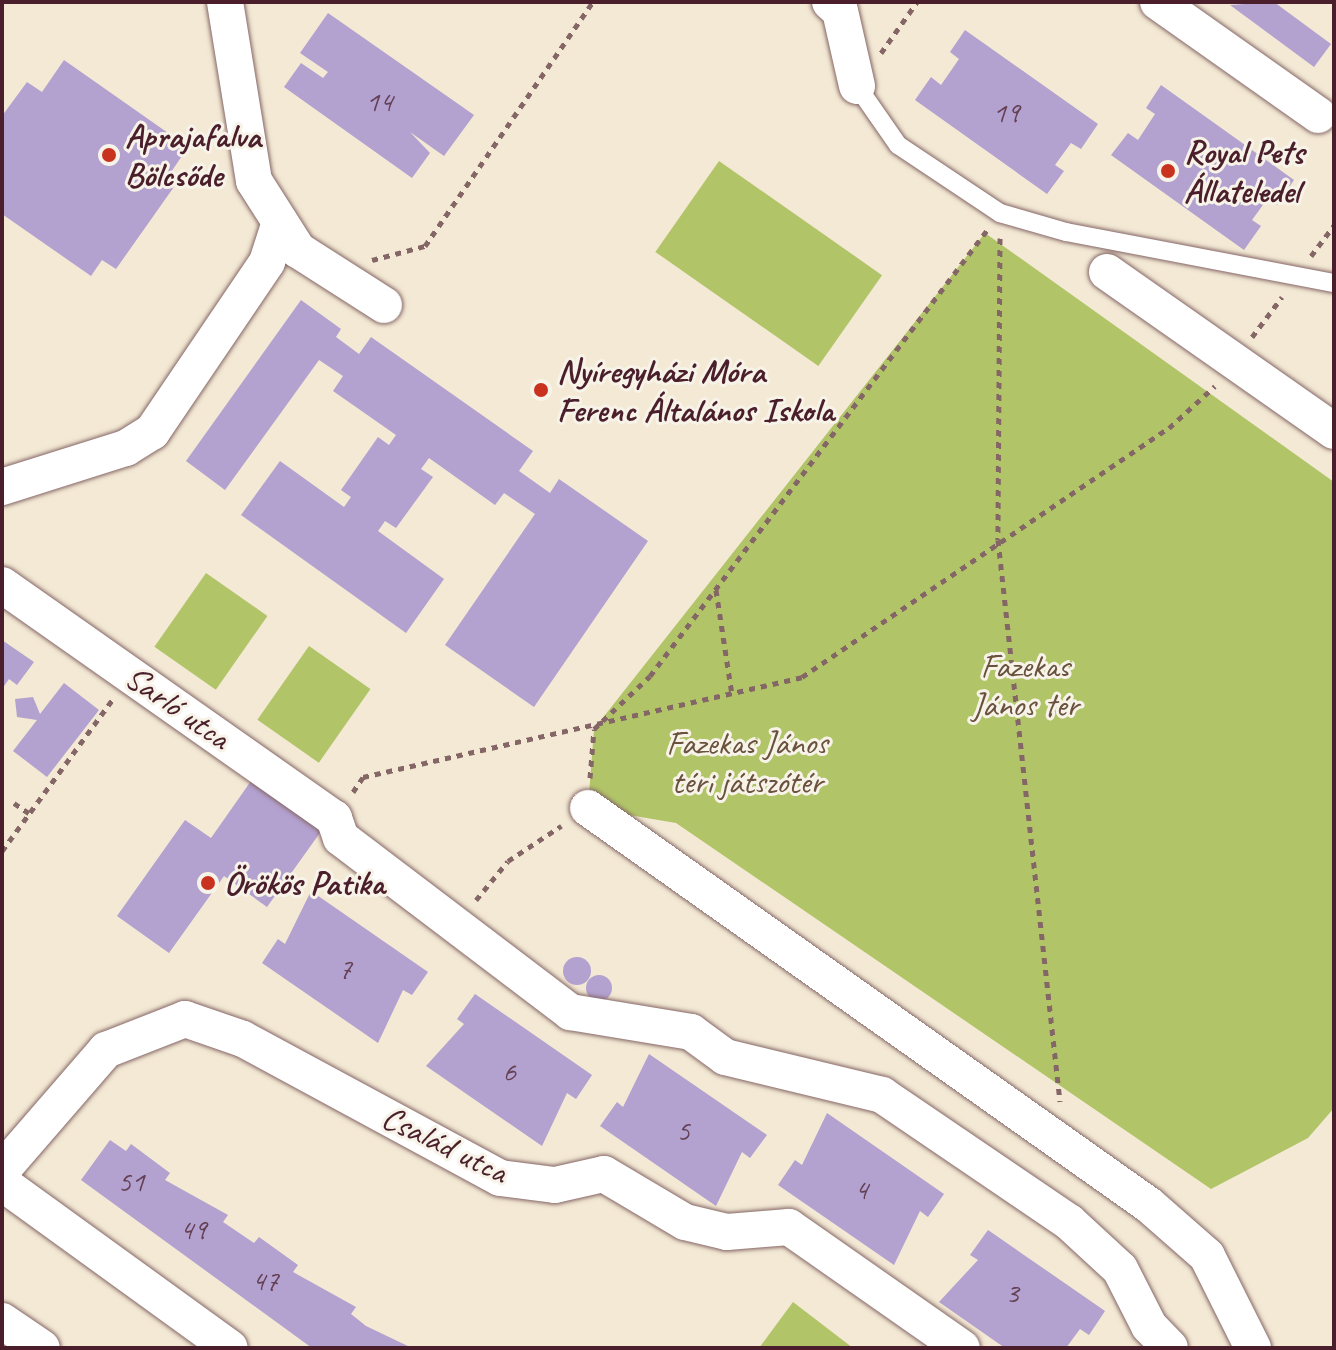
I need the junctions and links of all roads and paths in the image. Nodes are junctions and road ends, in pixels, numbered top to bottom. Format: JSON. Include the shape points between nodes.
{"nodes":[{"id":1,"x":225,"y":2,"type":"edge"},
{"id":2,"x":593,"y":2,"type":"edge"},
{"id":3,"x":830,"y":2,"type":"edge"},
{"id":4,"x":917,"y":2,"type":"edge"},
{"id":5,"x":1158,"y":2,"type":"edge"},
{"id":6,"x":857,"y":86,"type":"junction"},
{"id":7,"x":1318,"y":115,"type":"dead end"},
{"id":8,"x":1000,"y":213,"type":"junction"},
{"id":9,"x":280,"y":222,"type":"junction"},
{"id":10,"x":1334,"y":225,"type":"edge"},
{"id":11,"x":332,"y":272,"type":"junction"},
{"id":12,"x":1107,"y":272,"type":"dead end"},
{"id":13,"x":1297,"y":276,"type":"junction"},
{"id":14,"x":1334,"y":283,"type":"edge"},
{"id":15,"x":384,"y":305,"type":"dead end"},
{"id":16,"x":1234,"y":361,"type":"junction"},
{"id":17,"x":1334,"y":431,"type":"edge"},
{"id":18,"x":2,"y":487,"type":"edge"},
{"id":19,"x":998,"y":540,"type":"junction"},
{"id":20,"x":2,"y":585,"type":"edge"},
{"id":21,"x":716,"y":589,"type":"junction"},
{"id":22,"x":732,"y":694,"type":"junction"},
{"id":23,"x":98,"y":721,"type":"dead end"},
{"id":24,"x":594,"y":729,"type":"junction"},
{"id":25,"x":14,"y":803,"type":"dead end"},
{"id":26,"x":588,"y":808,"type":"junction"},
{"id":27,"x":29,"y":813,"type":"junction"},
{"id":28,"x":338,"y":828,"type":"junction"},
{"id":29,"x":2,"y":851,"type":"edge"},
{"id":30,"x":456,"y":925,"type":"junction"},
{"id":31,"x":1043,"y":1131,"type":"junction"},
{"id":32,"x":2,"y":1170,"type":"edge"},
{"id":33,"x":2,"y":1183,"type":"edge"},
{"id":34,"x":2,"y":1321,"type":"edge"},
{"id":35,"x":42,"y":1348,"type":"edge"},
{"id":36,"x":230,"y":1348,"type":"edge"},
{"id":37,"x":962,"y":1348,"type":"edge"},
{"id":38,"x":1170,"y":1348,"type":"edge"},
{"id":39,"x":1253,"y":1348,"type":"edge"}],
"edges":[{"from":1,"to":9,"type":"street","via":[[254,181]]},
{"from":2,"to":11,"type":"path","via":[[425,246]]},
{"from":3,"to":6,"type":"street","via":[[840,11]]},
{"from":4,"to":6,"type":"path"},
{"from":5,"to":7,"type":"street"},
{"from":6,"to":8,"type":"lane","via":[[898,145]]},
{"from":8,"to":13,"type":"lane"},
{"from":8,"to":19,"type":"path"},
{"from":8,"to":21,"type":"path"},
{"from":9,"to":11,"type":"street","via":[[298,250]]},
{"from":9,"to":18,"type":"street","via":[[267,262],[152,432],[126,448]]},
{"from":10,"to":13,"type":"path"},
{"from":11,"to":15,"type":"street"},
{"from":12,"to":16,"type":"street"},
{"from":13,"to":14,"type":"lane"},
{"from":13,"to":16,"type":"path"},
{"from":16,"to":17,"type":"street"},
{"from":16,"to":19,"type":"path","via":[[1169,428]]},
{"from":19,"to":22,"type":"path","via":[[802,677]]},
{"from":19,"to":31,"type":"path","via":[[1065,1095]]},
{"from":20,"to":28,"type":"street","name":"Sarló utca"},
{"from":21,"to":22,"type":"path"},
{"from":21,"to":24,"type":"path","via":[[650,676]]},
{"from":22,"to":24,"type":"path"},
{"from":23,"to":27,"type":"path"},
{"from":24,"to":26,"type":"path"},
{"from":24,"to":28,"type":"path","via":[[363,777]]},
{"from":25,"to":27,"type":"path"},
{"from":26,"to":30,"type":"path","via":[[508,861]]},
{"from":26,"to":31,"type":"street"},
{"from":27,"to":29,"type":"path"},
{"from":28,"to":30,"type":"street","name":"Sarló utca"},
{"from":30,"to":38,"type":"street","name":"Sarló utca","via":[[570,1012],[691,1032],[725,1057],[882,1095],[1069,1222],[1120,1269],[1149,1326]]},
{"from":31,"to":39,"type":"street","via":[[1207,1256]]},
{"from":32,"to":37,"type":"street","name":"Család utca","via":[[106,1050],[185,1019],[243,1039],[500,1178],[555,1185],[604,1174],[685,1222],[727,1232],[789,1227]]},
{"from":33,"to":36,"type":"street"},
{"from":34,"to":35,"type":"street"}]}
